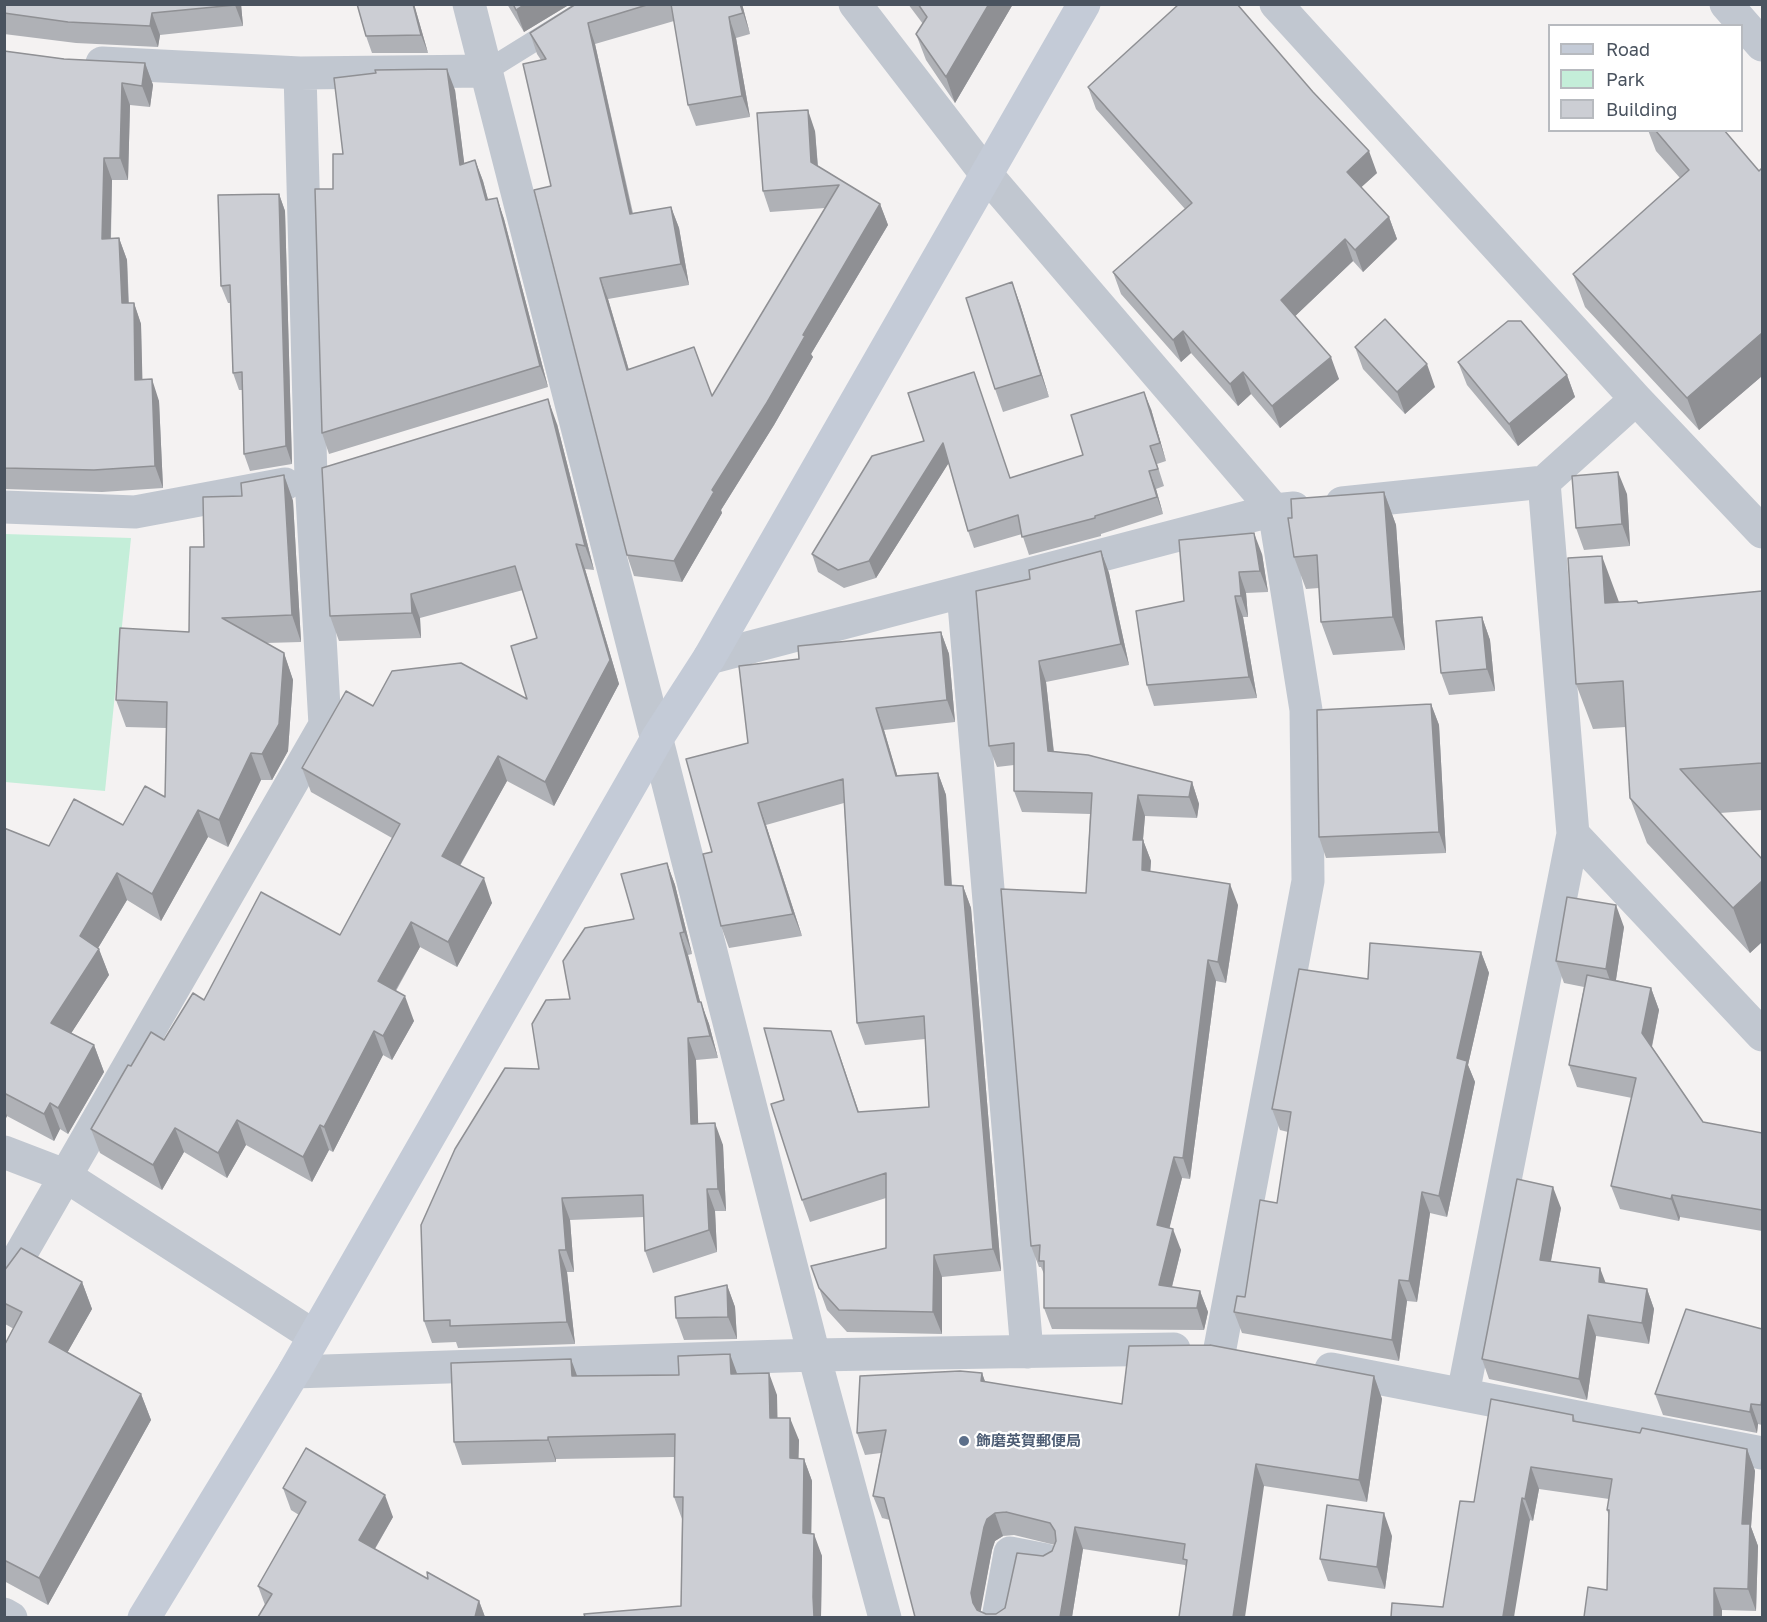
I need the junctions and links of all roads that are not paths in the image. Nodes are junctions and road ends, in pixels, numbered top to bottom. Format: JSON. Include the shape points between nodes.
{"nodes":[{"id":1,"x":469,"y":4,"type":"edge"},
{"id":2,"x":594,"y":4,"type":"edge"},
{"id":3,"x":855,"y":4,"type":"edge"},
{"id":4,"x":1084,"y":4,"type":"edge"},
{"id":5,"x":1276,"y":4,"type":"edge"},
{"id":6,"x":1726,"y":4,"type":"edge"},
{"id":7,"x":1762,"y":45,"type":"edge"},
{"id":8,"x":74,"y":62,"type":"edge"},
{"id":9,"x":486,"y":71,"type":"junction"},
{"id":10,"x":300,"y":73,"type":"junction"},
{"id":11,"x":986,"y":174,"type":"junction"},
{"id":12,"x":1636,"y":399,"type":"junction"},
{"id":13,"x":570,"y":400,"type":"junction"},
{"id":14,"x":537,"y":411,"type":"edge"},
{"id":15,"x":345,"y":469,"type":"edge"},
{"id":16,"x":311,"y":479,"type":"junction"},
{"id":17,"x":1544,"y":482,"type":"junction"},
{"id":18,"x":4,"y":507,"type":"edge"},
{"id":19,"x":1274,"y":510,"type":"junction"},
{"id":20,"x":1762,"y":532,"type":"edge"},
{"id":21,"x":963,"y":592,"type":"junction"},
{"id":22,"x":709,"y":658,"type":"junction"},
{"id":23,"x":658,"y":737,"type":"junction"},
{"id":24,"x":1572,"y":834,"type":"junction"},
{"id":25,"x":1762,"y":1035,"type":"edge"},
{"id":26,"x":4,"y":1152,"type":"edge"},
{"id":27,"x":64,"y":1175,"type":"junction"},
{"id":28,"x":4,"y":1283,"type":"edge"},
{"id":29,"x":314,"y":1336,"type":"junction"},
{"id":30,"x":1220,"y":1348,"type":"junction"},
{"id":31,"x":1027,"y":1353,"type":"junction"},
{"id":32,"x":1254,"y":1354,"type":"edge"},
{"id":33,"x":814,"y":1355,"type":"junction"},
{"id":34,"x":1301,"y":1363,"type":"edge"},
{"id":35,"x":294,"y":1372,"type":"junction"},
{"id":36,"x":1463,"y":1394,"type":"junction"},
{"id":37,"x":1762,"y":1453,"type":"edge"},
{"id":38,"x":1046,"y":1560,"type":"edge"},
{"id":39,"x":4,"y":1614,"type":"edge"},
{"id":40,"x":11,"y":1617,"type":"edge"},
{"id":41,"x":144,"y":1617,"type":"edge"},
{"id":42,"x":885,"y":1617,"type":"edge"},
{"id":43,"x":998,"y":1617,"type":"edge"}],
"edges":[{"from":1,"to":9,"type":"street"},
{"from":2,"to":9,"type":"lane"},
{"from":3,"to":11,"type":"street"},
{"from":4,"to":11,"type":"street"},
{"from":5,"to":12,"type":"street"},
{"from":6,"to":7,"type":"street"},
{"from":8,"to":10,"type":"street"},
{"from":9,"to":10,"type":"street"},
{"from":9,"to":13,"type":"street"},
{"from":10,"to":16,"type":"street"},
{"from":11,"to":19,"type":"street"},
{"from":11,"to":22,"type":"street"},
{"from":12,"to":17,"type":"street"},
{"from":12,"to":20,"type":"street"},
{"from":13,"to":14,"type":"street"},
{"from":13,"to":23,"type":"street"},
{"from":15,"to":16,"type":"street"},
{"from":16,"to":18,"type":"street","via":[[135,512]]},
{"from":16,"to":27,"type":"street","via":[[325,725]]},
{"from":17,"to":19,"type":"street"},
{"from":17,"to":24,"type":"street"},
{"from":19,"to":21,"type":"street"},
{"from":19,"to":30,"type":"street","via":[[1306,710],[1308,881]]},
{"from":21,"to":22,"type":"street"},
{"from":21,"to":31,"type":"street"},
{"from":22,"to":23,"type":"street"},
{"from":23,"to":29,"type":"street"},
{"from":23,"to":33,"type":"street"},
{"from":24,"to":25,"type":"street"},
{"from":24,"to":36,"type":"street"},
{"from":26,"to":27,"type":"street"},
{"from":27,"to":28,"type":"street"},
{"from":27,"to":29,"type":"street"},
{"from":29,"to":35,"type":"street"},
{"from":30,"to":31,"type":"street"},
{"from":30,"to":32,"type":"street"},
{"from":31,"to":33,"type":"street"},
{"from":33,"to":35,"type":"street"},
{"from":33,"to":42,"type":"street"},
{"from":34,"to":36,"type":"street"},
{"from":35,"to":41,"type":"street"},
{"from":36,"to":37,"type":"street"},
{"from":38,"to":43,"type":"street","via":[[1010,1553]]},
{"from":39,"to":40,"type":"street"}]}
